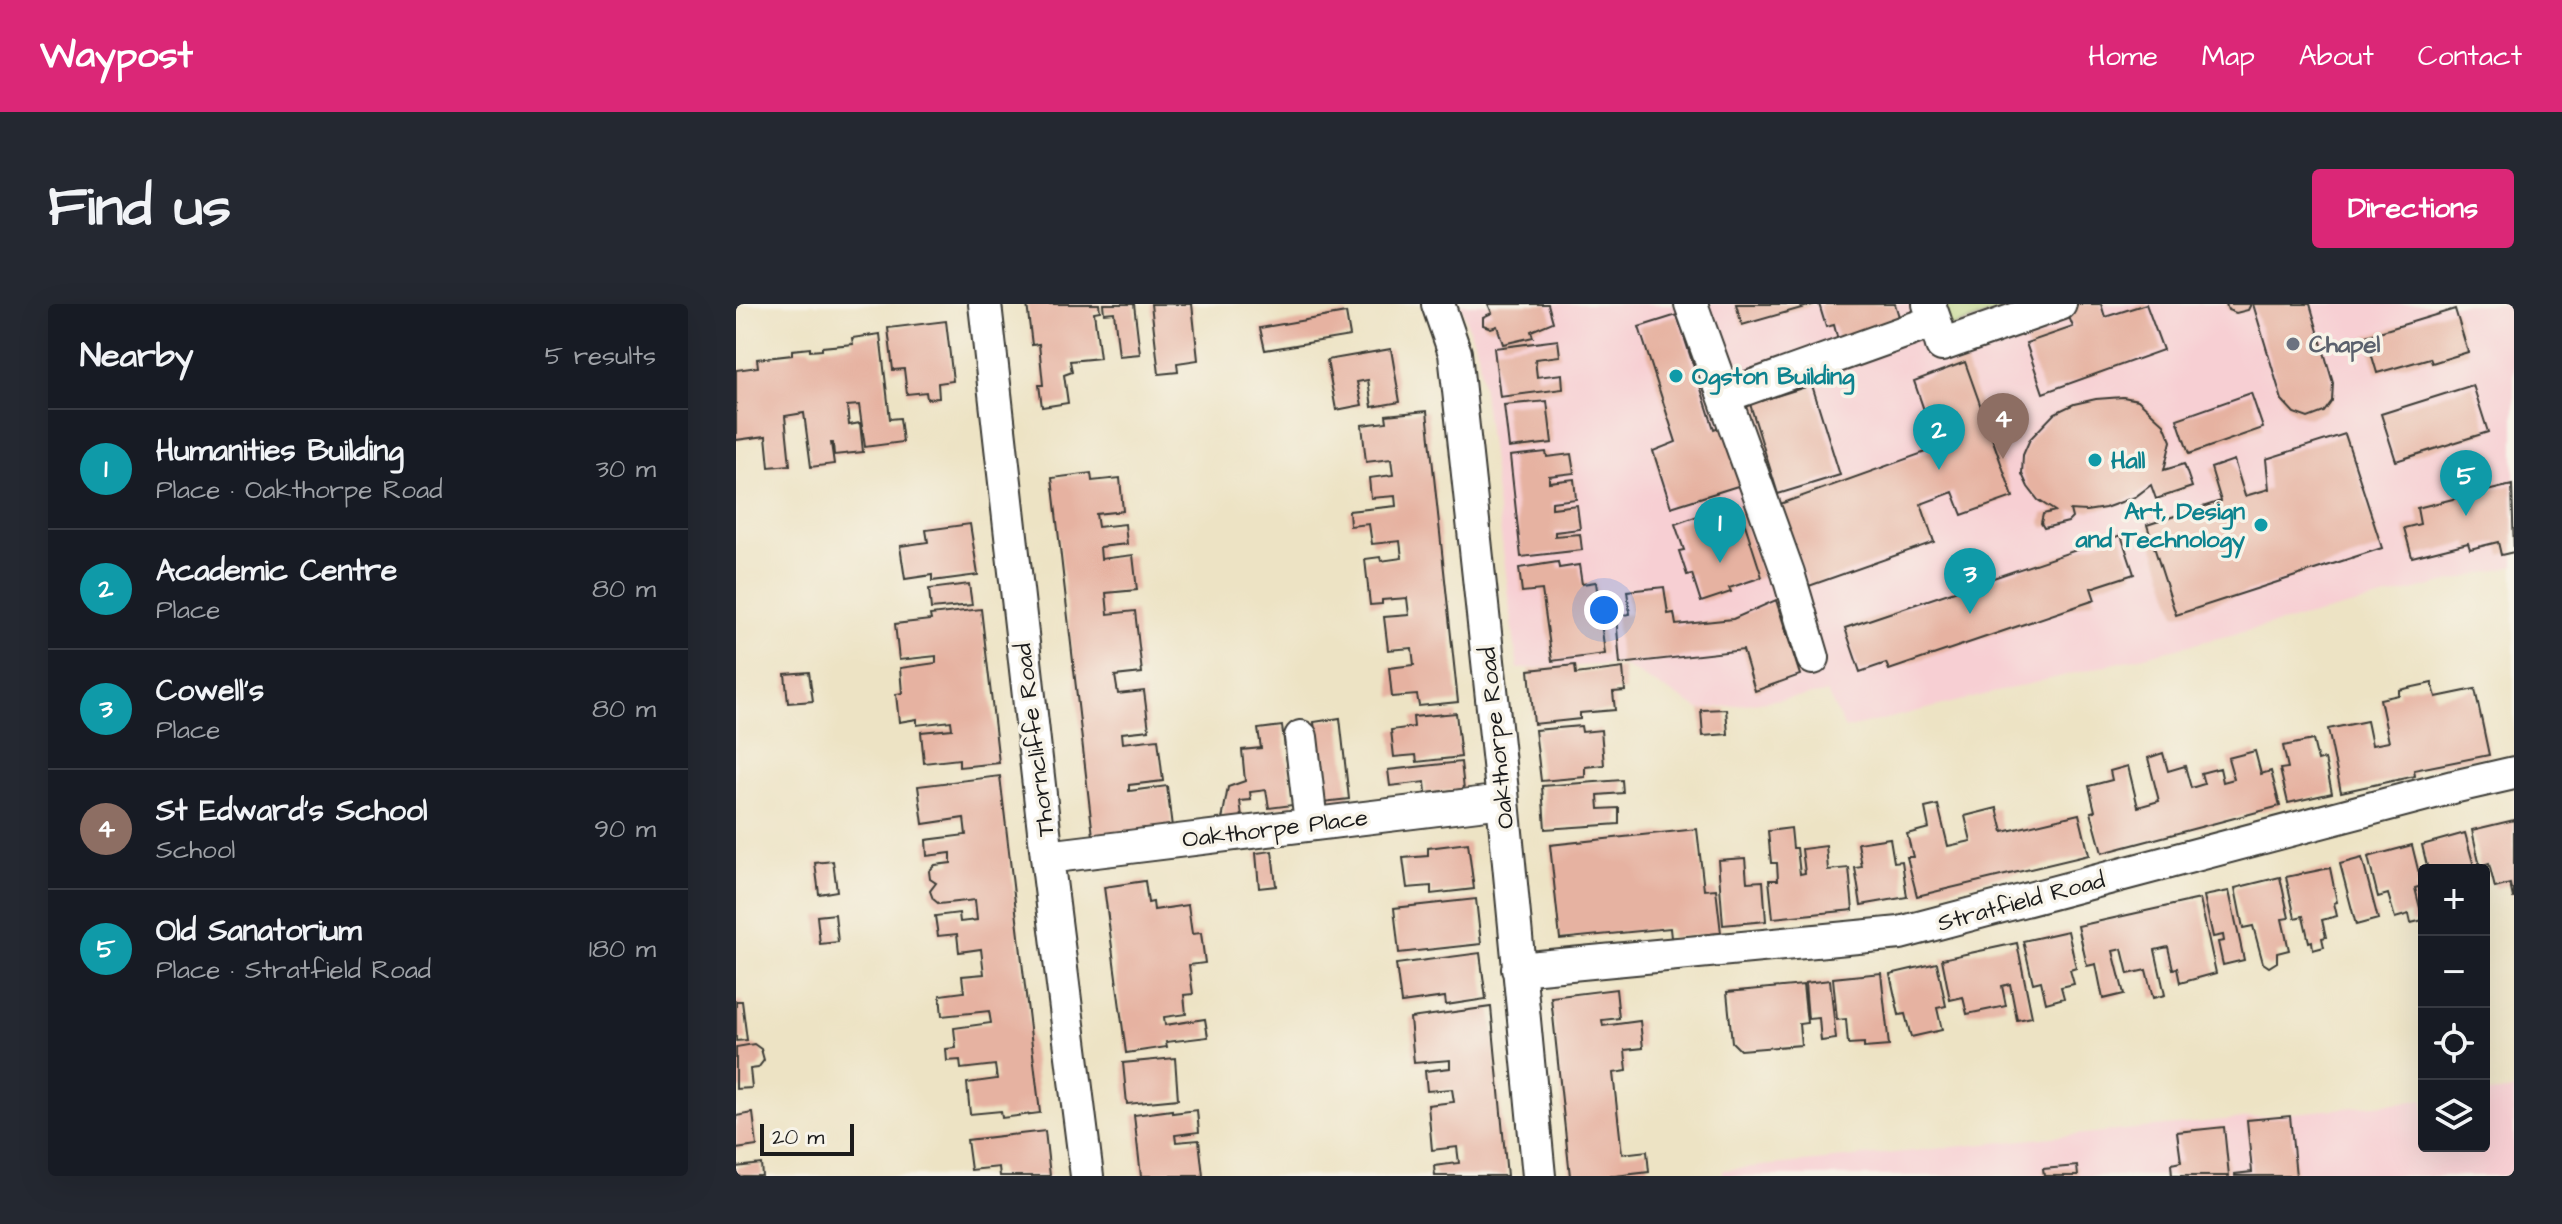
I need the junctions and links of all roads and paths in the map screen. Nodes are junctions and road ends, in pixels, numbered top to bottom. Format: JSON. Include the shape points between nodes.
{"nodes":[{"id":1,"x":985,"y":304,"type":"edge"},
{"id":2,"x":1438,"y":304,"type":"edge"},
{"id":3,"x":1691,"y":304,"type":"edge"},
{"id":4,"x":2060,"y":304,"type":"edge"},
{"id":5,"x":1932,"y":313,"type":"edge"},
{"id":6,"x":1725,"y":396,"type":"junction"},
{"id":7,"x":1813,"y":658,"type":"dead end"},
{"id":8,"x":1301,"y":737,"type":"dead end"},
{"id":9,"x":2514,"y":773,"type":"edge"},
{"id":10,"x":1503,"y":801,"type":"junction"},
{"id":11,"x":1311,"y":823,"type":"junction"},
{"id":12,"x":1047,"y":857,"type":"junction"},
{"id":13,"x":1518,"y":969,"type":"junction"},
{"id":14,"x":1087,"y":1176,"type":"edge"},
{"id":15,"x":1539,"y":1176,"type":"edge"}],
"edges":[{"from":1,"to":12,"type":"street","name":"Thorncliffe Road"},
{"from":2,"to":10,"type":"street","name":"Oakthorpe Road","via":[[1455,353]]},
{"from":3,"to":6,"type":"street"},
{"from":4,"to":5,"type":"street","via":[[1942,345]]},
{"from":5,"to":6,"type":"street"},
{"from":6,"to":7,"type":"street"},
{"from":8,"to":11,"type":"street"},
{"from":9,"to":13,"type":"street","name":"Stratfield Road","via":[[1900,933]]},
{"from":10,"to":11,"type":"street","name":"Oakthorpe Place"},
{"from":10,"to":13,"type":"street","name":"Oakthorpe Road"},
{"from":11,"to":12,"type":"street","name":"Oakthorpe Place"},
{"from":12,"to":14,"type":"street","name":"Thorncliffe Road"},
{"from":13,"to":15,"type":"street","name":"Oakthorpe Road"}]}
